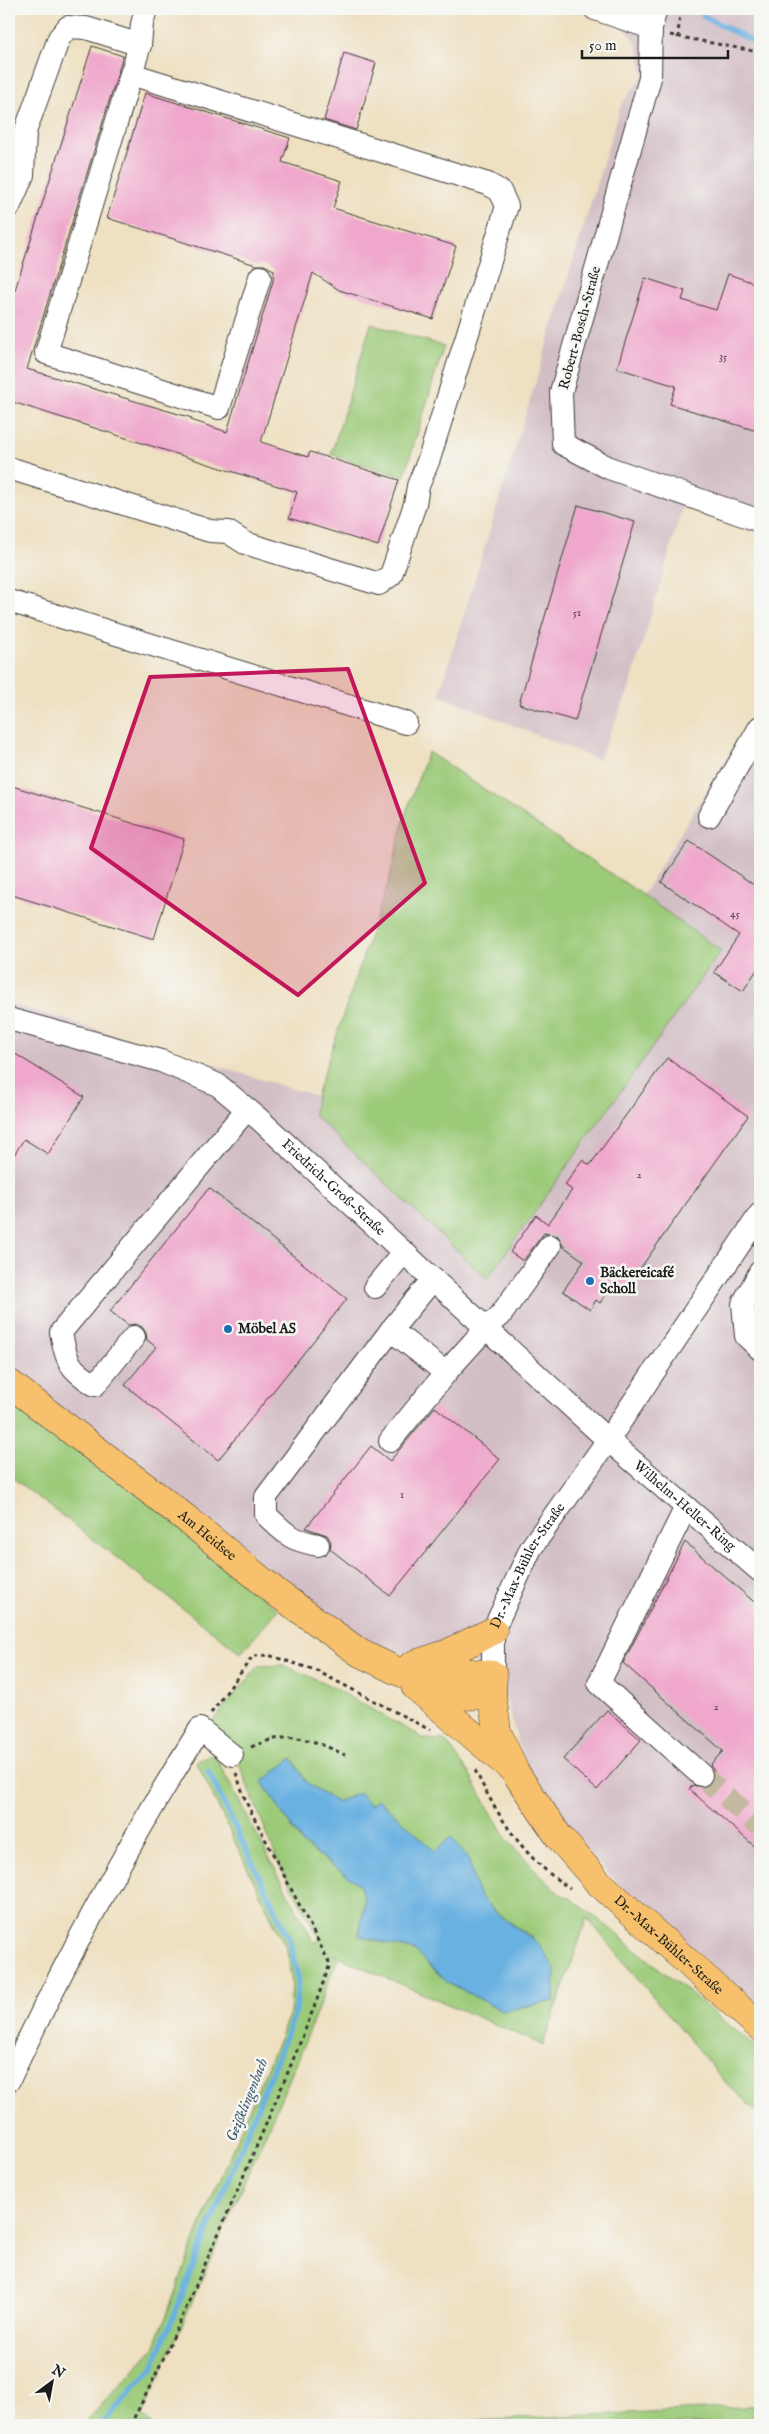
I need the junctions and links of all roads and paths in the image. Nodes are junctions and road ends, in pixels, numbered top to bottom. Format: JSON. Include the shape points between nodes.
{"nodes":[{"id":1,"x":146,"y":9,"type":"edge"},
{"id":2,"x":595,"y":9,"type":"edge"},
{"id":3,"x":680,"y":9,"type":"edge"},
{"id":4,"x":654,"y":19,"type":"edge"},
{"id":5,"x":678,"y":38,"type":"junction"},
{"id":6,"x":140,"y":45,"type":"junction"},
{"id":7,"x":760,"y":57,"type":"edge"},
{"id":8,"x":131,"y":74,"type":"junction"},
{"id":9,"x":9,"y":207,"type":"edge"},
{"id":10,"x":260,"y":277,"type":"dead end"},
{"id":11,"x":9,"y":468,"type":"edge"},
{"id":12,"x":760,"y":520,"type":"edge"},
{"id":13,"x":9,"y":601,"type":"edge"},
{"id":14,"x":406,"y":723,"type":"dead end"},
{"id":15,"x":760,"y":727,"type":"edge"},
{"id":16,"x":709,"y":816,"type":"dead end"},
{"id":17,"x":9,"y":1019,"type":"edge"},
{"id":18,"x":246,"y":1109,"type":"junction"},
{"id":19,"x":760,"y":1214,"type":"edge"},
{"id":20,"x":550,"y":1246,"type":"dead end"},
{"id":21,"x":404,"y":1252,"type":"junction"},
{"id":22,"x":760,"y":1272,"type":"edge"},
{"id":23,"x":433,"y":1279,"type":"junction"},
{"id":24,"x":375,"y":1287,"type":"dead end"},
{"id":25,"x":486,"y":1328,"type":"junction"},
{"id":26,"x":391,"y":1330,"type":"junction"},
{"id":27,"x":134,"y":1337,"type":"dead end"},
{"id":28,"x":760,"y":1349,"type":"edge"},
{"id":29,"x":446,"y":1373,"type":"junction"},
{"id":30,"x":9,"y":1383,"type":"edge"},
{"id":31,"x":608,"y":1440,"type":"junction"},
{"id":32,"x":390,"y":1441,"type":"dead end"},
{"id":33,"x":686,"y":1507,"type":"junction"},
{"id":34,"x":318,"y":1545,"type":"dead end"},
{"id":35,"x":760,"y":1571,"type":"edge"},
{"id":36,"x":494,"y":1631,"type":"junction"},
{"id":37,"x":404,"y":1673,"type":"junction"},
{"id":38,"x":492,"y":1685,"type":"junction"},
{"id":39,"x":200,"y":1729,"type":"junction"},
{"id":40,"x":434,"y":1730,"type":"dead end"},
{"id":41,"x":254,"y":1746,"type":"dead end"},
{"id":42,"x":345,"y":1754,"type":"dead end"},
{"id":43,"x":232,"y":1756,"type":"joint"},
{"id":44,"x":515,"y":1772,"type":"junction"},
{"id":45,"x":701,"y":1775,"type":"tunnel mouth"},
{"id":46,"x":760,"y":2027,"type":"edge"},
{"id":47,"x":9,"y":2080,"type":"edge"},
{"id":48,"x":130,"y":2425,"type":"edge"}],
"edges":[{"from":1,"to":6,"type":"street"},
{"from":2,"to":4,"type":"street"},
{"from":3,"to":5,"type":"path"},
{"from":4,"to":5,"type":"path"},
{"from":4,"to":12,"type":"street","name":"Robert-Bosch-Straße","via":[[650,78],[561,392],[563,444],[609,468]]},
{"from":5,"to":7,"type":"path","via":[[753,52]]},
{"from":6,"to":8,"type":"street"},
{"from":6,"to":9,"type":"street","via":[[86,28],[68,27],[58,38],[25,132],[23,175]]},
{"from":8,"to":10,"type":"street","via":[[46,353],[219,408]]},
{"from":8,"to":11,"type":"street","via":[[488,184],[500,192],[507,206],[429,460],[391,575],[378,584],[245,543],[228,532],[210,531]]},
{"from":13,"to":14,"type":"street"},
{"from":15,"to":16,"type":"street"},
{"from":17,"to":18,"type":"street","name":"Friedrich-Groß-Straße","via":[[161,1061],[218,1085]]},
{"from":18,"to":21,"type":"street","name":"Friedrich-Groß-Straße"},
{"from":18,"to":27,"type":"street","via":[[61,1332],[66,1359],[82,1377],[95,1385]]},
{"from":19,"to":31,"type":"street","name":"Dr.-Max-Bühler-Straße"},
{"from":20,"to":25,"type":"street","via":[[500,1316]]},
{"from":21,"to":23,"type":"street","name":"Friedrich-Groß-Straße"},
{"from":21,"to":24,"type":"street"},
{"from":22,"to":28,"type":"street","via":[[743,1304],[746,1336]]},
{"from":23,"to":25,"type":"street","name":"Friedrich-Groß-Straße"},
{"from":23,"to":26,"type":"street"},
{"from":25,"to":29,"type":"street"},
{"from":25,"to":31,"type":"street","name":"Friedrich-Groß-Straße"},
{"from":26,"to":29,"type":"street"},
{"from":26,"to":34,"type":"street","via":[[266,1497],[266,1515],[282,1530],[294,1540]]},
{"from":29,"to":32,"type":"street"},
{"from":30,"to":37,"type":"main road","name":"Am Heidsee","via":[[76,1432],[285,1599],[360,1653]]},
{"from":31,"to":33,"type":"street","name":"Wilhelm-Heller-Ring"},
{"from":31,"to":36,"type":"street","name":"Dr.-Max-Bühler-Straße","via":[[531,1548]]},
{"from":33,"to":35,"type":"street","name":"Wilhelm-Heller-Ring"},
{"from":33,"to":45,"type":"street","via":[[599,1683]]},
{"from":36,"to":37,"type":"main road"},
{"from":36,"to":38,"type":"street","name":"Dr.-Max-Bühler-Straße"},
{"from":37,"to":38,"type":"main road","name":"Am Heidsee","via":[[461,1696]]},
{"from":37,"to":44,"type":"main road"},
{"from":38,"to":44,"type":"main road","name":"Dr.-Max-Bühler-Straße","via":[[497,1731]]},
{"from":39,"to":40,"type":"path","via":[[253,1656],[268,1655],[315,1670],[427,1730]]},
{"from":39,"to":43,"type":"street"},
{"from":39,"to":47,"type":"street","via":[[154,1803],[59,1975]]},
{"from":41,"to":42,"type":"path","via":[[286,1737],[311,1739]]},
{"from":43,"to":48,"type":"path","via":[[246,1802],[330,1964],[296,2054],[158,2370]]},
{"from":44,"to":46,"type":"main road","name":"Dr.-Max-Bühler-Straße","via":[[559,1837],[598,1882]]}]}
